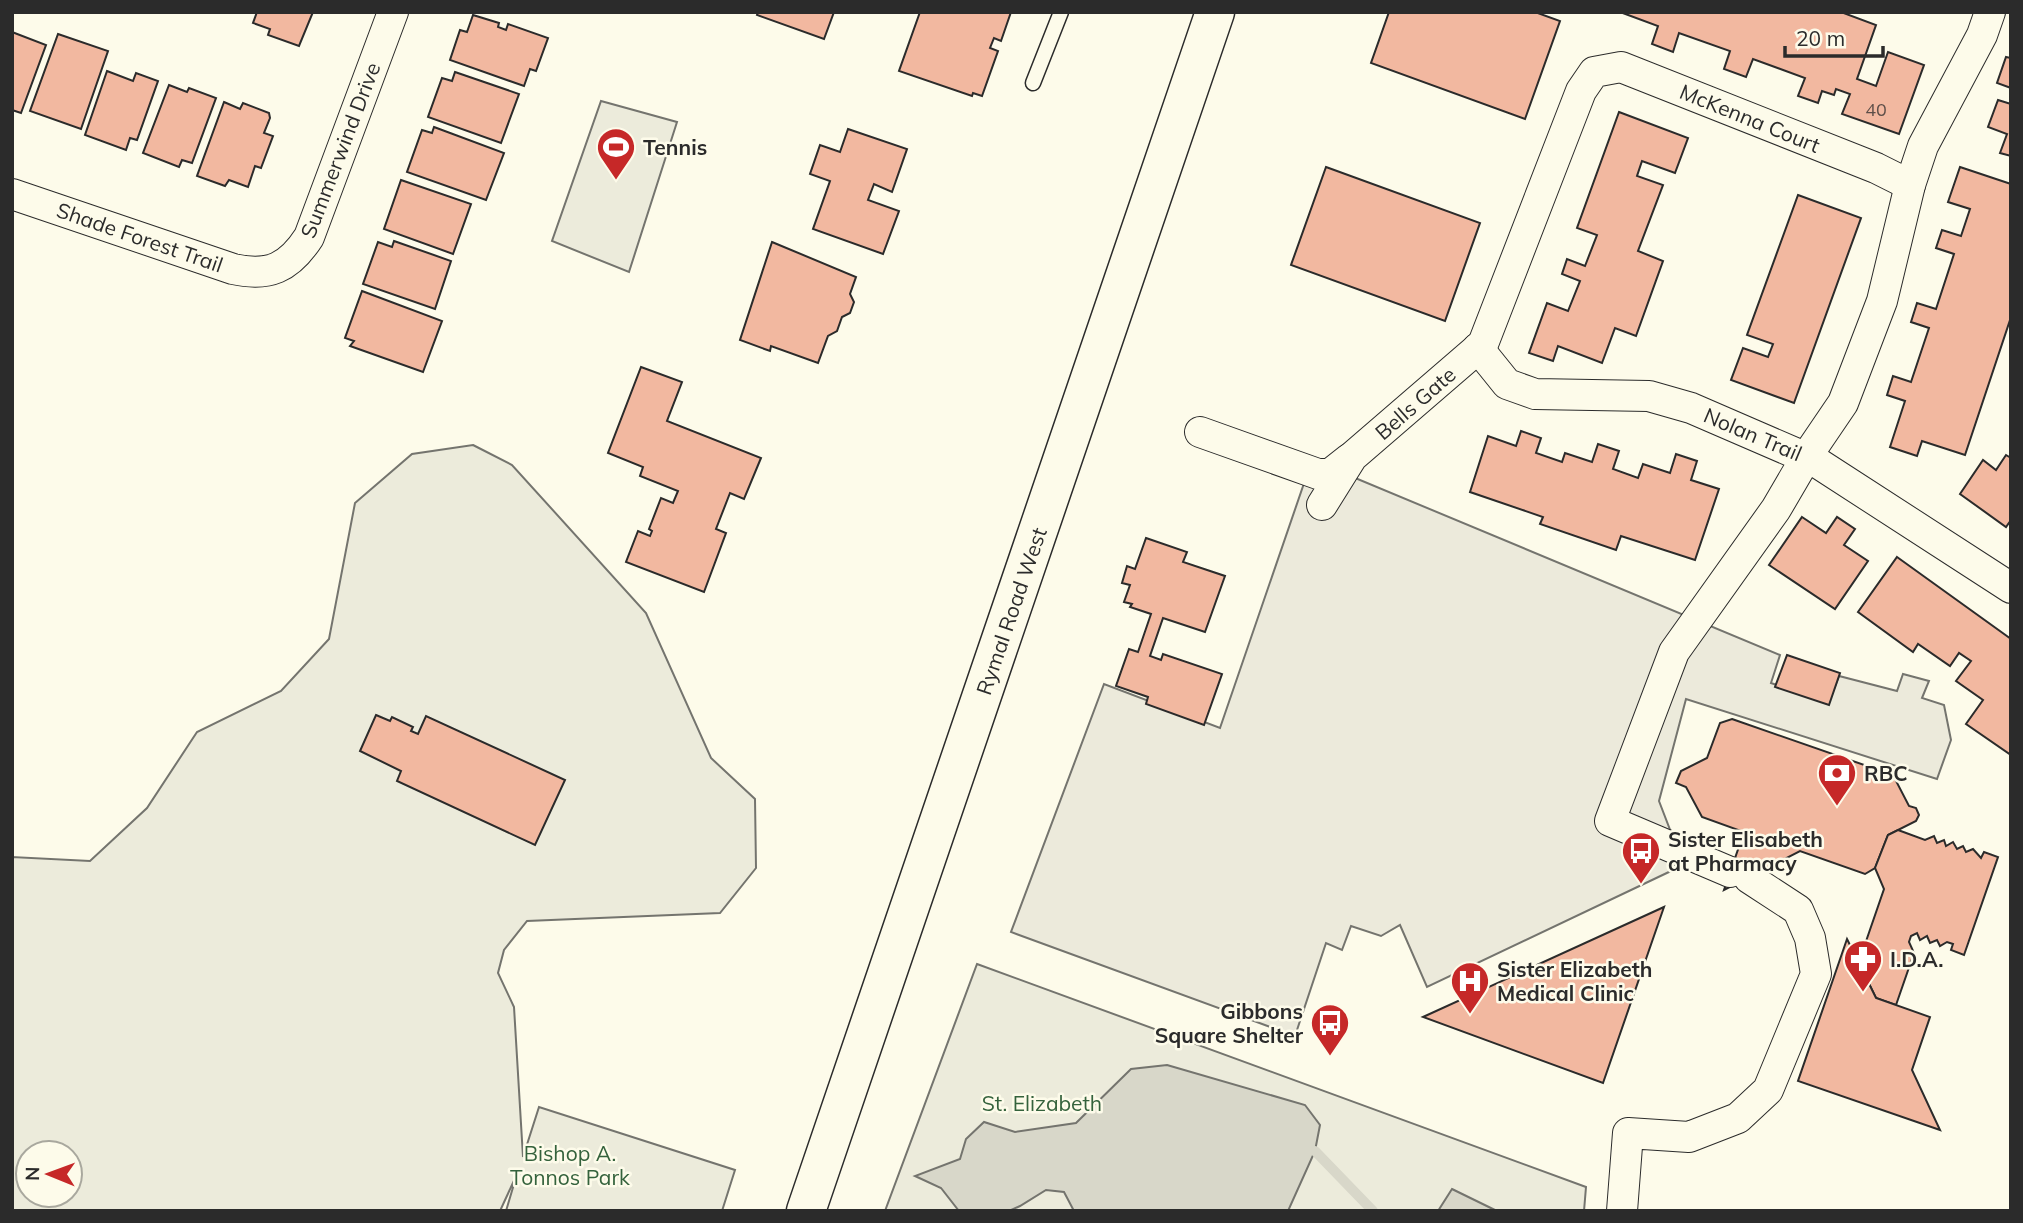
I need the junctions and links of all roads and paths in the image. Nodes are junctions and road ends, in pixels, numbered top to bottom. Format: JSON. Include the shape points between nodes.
{"nodes":[{"id":1,"x":393,"y":12,"type":"edge"},
{"id":2,"x":1061,"y":12,"type":"edge"},
{"id":3,"x":1215,"y":12,"type":"edge"},
{"id":4,"x":1990,"y":12,"type":"edge"},
{"id":5,"x":1033,"y":83,"type":"dead end"},
{"id":6,"x":1910,"y":185,"type":"junction"},
{"id":7,"x":12,"y":194,"type":"edge"},
{"id":8,"x":269,"y":271,"type":"joint"},
{"id":9,"x":1478,"y":348,"type":"junction"},
{"id":10,"x":1200,"y":432,"type":"dead end"},
{"id":11,"x":1807,"y":456,"type":"junction"},
{"id":12,"x":1352,"y":457,"type":"junction"},
{"id":13,"x":1322,"y":505,"type":"dead end"},
{"id":14,"x":2011,"y":588,"type":"edge"},
{"id":15,"x":806,"y":1211,"type":"edge"},
{"id":16,"x":1622,"y":1211,"type":"edge"}],
"edges":[{"from":1,"to":8,"type":"street","name":"Summerwind Drive","via":[[309,237],[285,264]]},
{"from":2,"to":5,"type":"lane"},
{"from":3,"to":15,"type":"main road","name":"Rymal Road West"},
{"from":4,"to":6,"type":"street","via":[[1923,146]]},
{"from":6,"to":9,"type":"street","name":"McKenna Court","via":[[1621,67],[1594,72],[1581,91]]},
{"from":6,"to":11,"type":"street","via":[[1877,314],[1843,403]]},
{"from":7,"to":8,"type":"street","name":"Shade Forest Trail","via":[[233,269]]},
{"from":9,"to":11,"type":"street","name":"Nolan Trail","via":[[1507,384],[1535,394],[1649,396],[1691,408]]},
{"from":9,"to":12,"type":"street","name":"Bells Gate"},
{"from":10,"to":12,"type":"street","name":"Bells Gate","via":[[1318,474],[1330,474]]},
{"from":11,"to":14,"type":"street","name":"Nolan Trail"},
{"from":11,"to":16,"type":"street","via":[[1776,509],[1674,652],[1610,821],[1740,875],[1798,910],[1810,938],[1816,974],[1768,1090],[1738,1118],[1689,1137],[1628,1133]]},
{"from":12,"to":13,"type":"street","name":"Bells Gate"}]}
